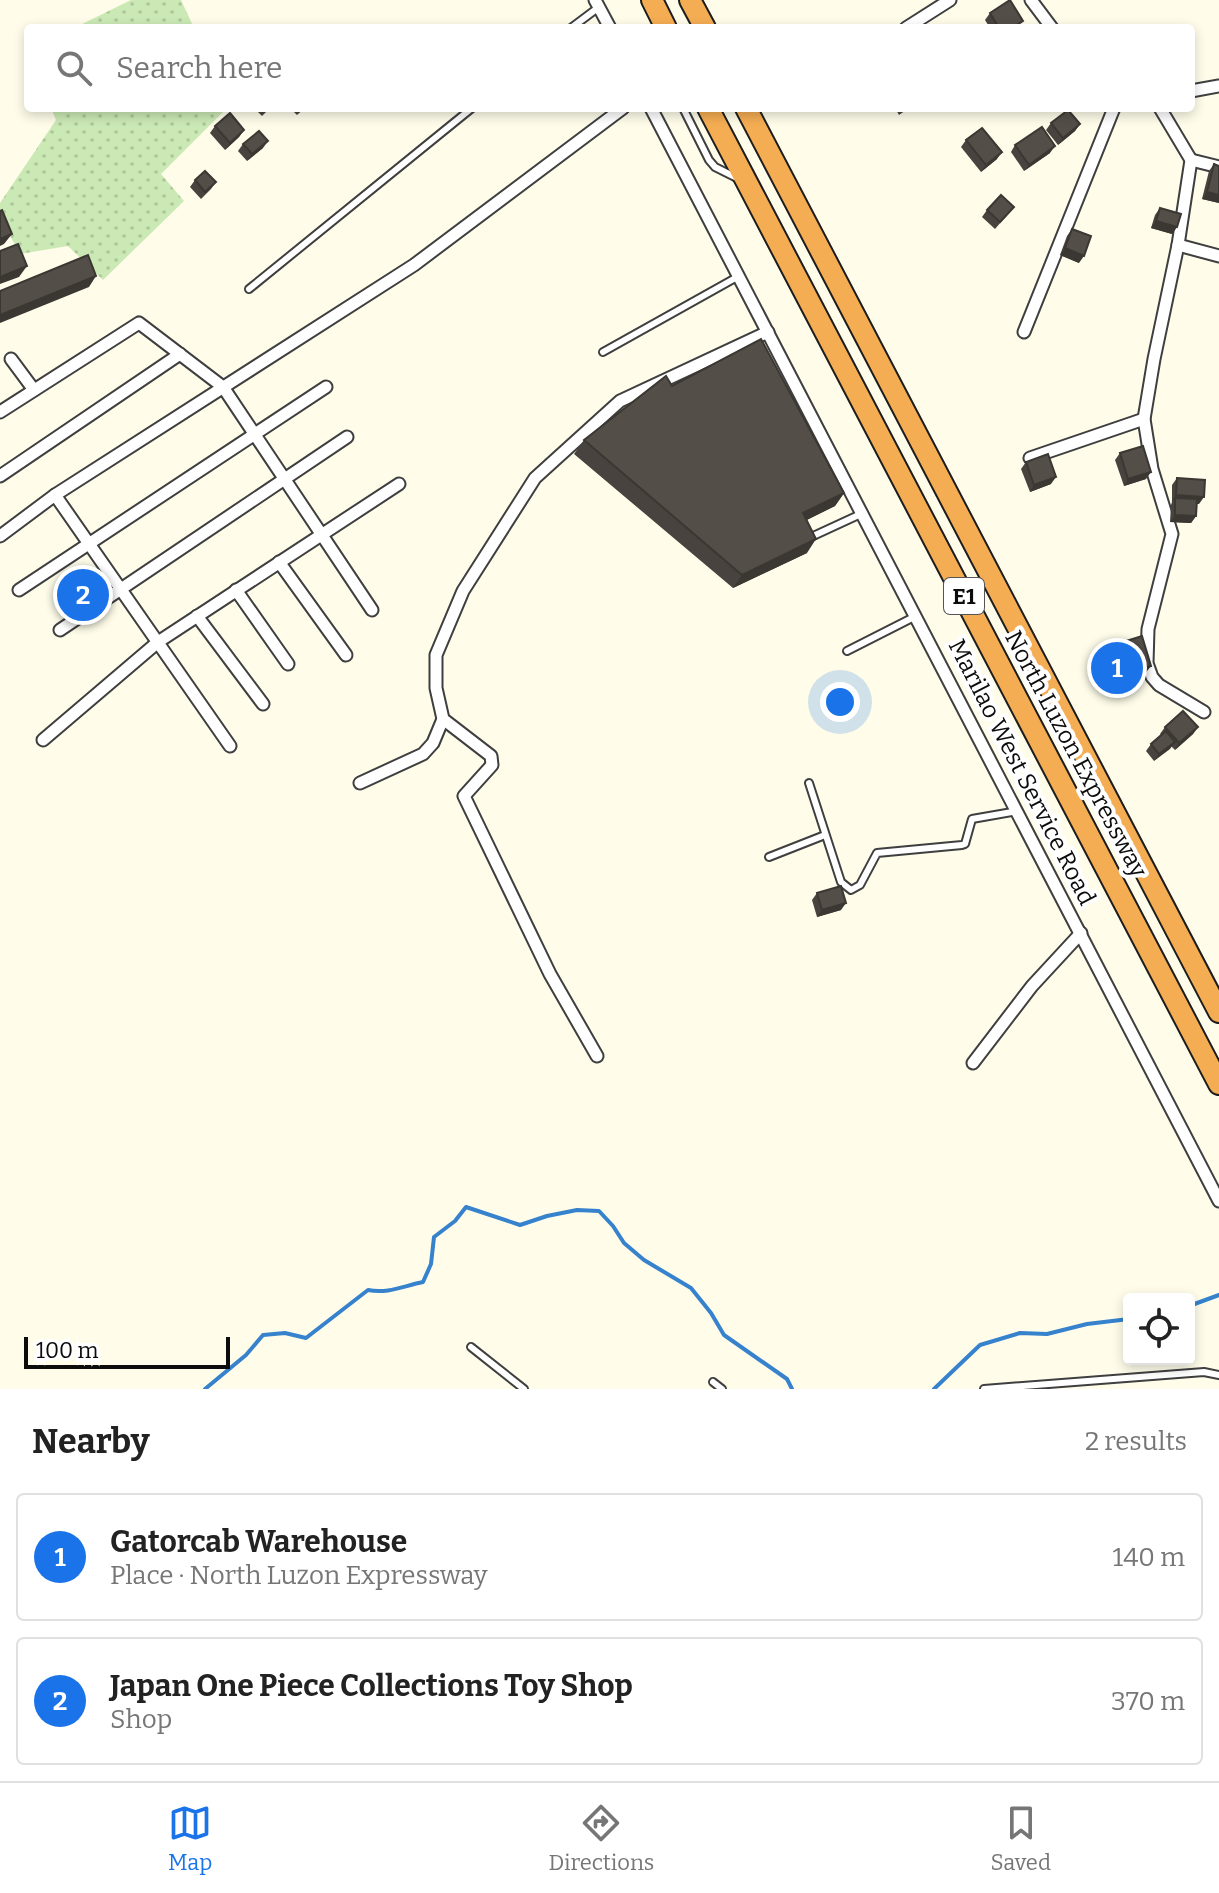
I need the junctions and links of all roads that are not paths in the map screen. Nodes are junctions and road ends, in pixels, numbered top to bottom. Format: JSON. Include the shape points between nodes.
{"nodes":[{"id":1,"x":652,"y":0,"type":"edge"},
{"id":2,"x":690,"y":0,"type":"edge"},
{"id":3,"x":950,"y":0,"type":"edge"},
{"id":4,"x":1031,"y":0,"type":"edge"},
{"id":5,"x":597,"y":4,"type":"edge"},
{"id":6,"x":575,"y":24,"type":"edge"},
{"id":7,"x":608,"y":24,"type":"edge"},
{"id":8,"x":664,"y":24,"type":"edge"},
{"id":9,"x":703,"y":24,"type":"edge"},
{"id":10,"x":912,"y":24,"type":"edge"},
{"id":11,"x":1048,"y":24,"type":"edge"},
{"id":12,"x":1219,"y":86,"type":"edge"},
{"id":13,"x":1195,"y":90,"type":"edge"},
{"id":14,"x":467,"y":112,"type":"edge"},
{"id":15,"x":618,"y":112,"type":"edge"},
{"id":16,"x":653,"y":112,"type":"edge"},
{"id":17,"x":685,"y":112,"type":"edge"},
{"id":18,"x":710,"y":112,"type":"edge"},
{"id":19,"x":748,"y":112,"type":"edge"},
{"id":20,"x":1112,"y":112,"type":"edge"},
{"id":21,"x":1162,"y":112,"type":"edge"},
{"id":22,"x":1191,"y":160,"type":"junction"},
{"id":23,"x":1219,"y":167,"type":"edge"},
{"id":24,"x":748,"y":184,"type":"junction"},
{"id":25,"x":1178,"y":245,"type":"junction"},
{"id":26,"x":1219,"y":256,"type":"edge"},
{"id":27,"x":739,"y":276,"type":"junction"},
{"id":28,"x":249,"y":289,"type":"dead end"},
{"id":29,"x":768,"y":332,"type":"junction"},
{"id":30,"x":1024,"y":332,"type":"dead end"},
{"id":31,"x":603,"y":352,"type":"dead end"},
{"id":32,"x":180,"y":354,"type":"junction"},
{"id":33,"x":11,"y":359,"type":"dead end"},
{"id":34,"x":223,"y":387,"type":"junction"},
{"id":35,"x":326,"y":387,"type":"dead end"},
{"id":36,"x":34,"y":390,"type":"junction"},
{"id":37,"x":0,"y":412,"type":"edge"},
{"id":38,"x":1144,"y":419,"type":"junction"},
{"id":39,"x":255,"y":434,"type":"junction"},
{"id":40,"x":347,"y":437,"type":"dead end"},
{"id":41,"x":1030,"y":458,"type":"edge"},
{"id":42,"x":0,"y":476,"type":"edge"},
{"id":43,"x":285,"y":478,"type":"junction"},
{"id":44,"x":399,"y":484,"type":"dead end"},
{"id":45,"x":55,"y":495,"type":"junction"},
{"id":46,"x":863,"y":513,"type":"junction"},
{"id":47,"x":320,"y":534,"type":"junction"},
{"id":48,"x":0,"y":536,"type":"edge"},
{"id":49,"x":811,"y":537,"type":"edge"},
{"id":50,"x":89,"y":544,"type":"junction"},
{"id":51,"x":279,"y":562,"type":"junction"},
{"id":52,"x":120,"y":588,"type":"junction"},
{"id":53,"x":19,"y":590,"type":"dead end"},
{"id":54,"x":236,"y":590,"type":"junction"},
{"id":55,"x":372,"y":610,"type":"dead end"},
{"id":56,"x":197,"y":616,"type":"junction"},
{"id":57,"x":916,"y":616,"type":"junction"},
{"id":58,"x":60,"y":630,"type":"dead end"},
{"id":59,"x":158,"y":642,"type":"junction"},
{"id":60,"x":847,"y":651,"type":"dead end"},
{"id":61,"x":346,"y":655,"type":"dead end"},
{"id":62,"x":288,"y":664,"type":"dead end"},
{"id":63,"x":263,"y":704,"type":"dead end"},
{"id":64,"x":1204,"y":712,"type":"dead end"},
{"id":65,"x":443,"y":719,"type":"junction"},
{"id":66,"x":43,"y":740,"type":"dead end"},
{"id":67,"x":230,"y":746,"type":"dead end"},
{"id":68,"x":360,"y":783,"type":"dead end"},
{"id":69,"x":809,"y":783,"type":"dead end"},
{"id":70,"x":1018,"y":811,"type":"junction"},
{"id":71,"x":825,"y":835,"type":"junction"},
{"id":72,"x":769,"y":857,"type":"dead end"},
{"id":73,"x":1081,"y":933,"type":"junction"},
{"id":74,"x":1219,"y":1012,"type":"edge"},
{"id":75,"x":597,"y":1056,"type":"dead end"},
{"id":76,"x":973,"y":1063,"type":"dead end"},
{"id":77,"x":1219,"y":1084,"type":"edge"},
{"id":78,"x":1219,"y":1201,"type":"edge"},
{"id":79,"x":471,"y":1347,"type":"dead end"},
{"id":80,"x":1219,"y":1375,"type":"edge"},
{"id":81,"x":713,"y":1382,"type":"dead end"},
{"id":82,"x":997,"y":1388,"type":"edge"},
{"id":83,"x":524,"y":1389,"type":"edge"},
{"id":84,"x":722,"y":1389,"type":"edge"},
{"id":85,"x":984,"y":1389,"type":"edge"}],
"edges":[{"from":1,"to":8,"type":"highway"},
{"from":2,"to":9,"type":"highway"},
{"from":3,"to":10,"type":"street"},
{"from":4,"to":11,"type":"street"},
{"from":5,"to":6,"type":"lane"},
{"from":5,"to":7,"type":"street"},
{"from":12,"to":13,"type":"street"},
{"from":14,"to":28,"type":"lane"},
{"from":15,"to":34,"type":"street","via":[[414,265]]},
{"from":16,"to":27,"type":"street","name":"Marilao West Service Road"},
{"from":17,"to":24,"type":"lane","via":[[715,167]]},
{"from":18,"to":24,"type":"highway","name":"North Luzon Expressway","number":"E1"},
{"from":19,"to":74,"type":"highway","name":"North Luzon Expressway","number":"E1"},
{"from":20,"to":30,"type":"street"},
{"from":21,"to":22,"type":"street"},
{"from":22,"to":23,"type":"street"},
{"from":22,"to":25,"type":"street"},
{"from":24,"to":77,"type":"highway","name":"North Luzon Expressway","number":"E1"},
{"from":25,"to":26,"type":"street"},
{"from":25,"to":38,"type":"street"},
{"from":27,"to":29,"type":"street","name":"Marilao West Service Road"},
{"from":27,"to":31,"type":"lane"},
{"from":29,"to":46,"type":"street","name":"Marilao West Service Road"},
{"from":29,"to":65,"type":"street","via":[[620,401],[535,478],[463,591],[436,655]]},
{"from":32,"to":34,"type":"street"},
{"from":32,"to":36,"type":"street","via":[[139,323]]},
{"from":32,"to":42,"type":"street"},
{"from":33,"to":36,"type":"street"},
{"from":34,"to":39,"type":"street"},
{"from":34,"to":45,"type":"street"},
{"from":35,"to":39,"type":"street"},
{"from":36,"to":37,"type":"street"},
{"from":38,"to":41,"type":"street"},
{"from":38,"to":64,"type":"street","via":[[1152,469],[1172,534],[1148,629],[1147,663],[1159,685]]},
{"from":39,"to":43,"type":"street"},
{"from":39,"to":50,"type":"street"},
{"from":40,"to":43,"type":"street"},
{"from":43,"to":47,"type":"street"},
{"from":43,"to":52,"type":"street"},
{"from":44,"to":47,"type":"street"},
{"from":45,"to":48,"type":"street"},
{"from":45,"to":50,"type":"street"},
{"from":46,"to":49,"type":"lane"},
{"from":46,"to":57,"type":"street","name":"Marilao West Service Road"},
{"from":47,"to":51,"type":"street"},
{"from":47,"to":55,"type":"street"},
{"from":50,"to":52,"type":"street"},
{"from":50,"to":53,"type":"street"},
{"from":51,"to":54,"type":"street"},
{"from":51,"to":61,"type":"street"},
{"from":52,"to":58,"type":"street"},
{"from":52,"to":59,"type":"street"},
{"from":54,"to":56,"type":"street"},
{"from":54,"to":62,"type":"street"},
{"from":56,"to":59,"type":"street"},
{"from":56,"to":63,"type":"street"},
{"from":57,"to":60,"type":"lane"},
{"from":57,"to":70,"type":"street","name":"Marilao West Service Road"},
{"from":59,"to":66,"type":"street"},
{"from":59,"to":67,"type":"street"},
{"from":65,"to":68,"type":"street","via":[[423,754]]},
{"from":65,"to":75,"type":"street","via":[[491,756],[492,765],[464,796],[550,974]]},
{"from":69,"to":71,"type":"lane"},
{"from":70,"to":71,"type":"lane","via":[[972,819],[962,845],[877,853],[860,885],[851,890],[841,882]]},
{"from":70,"to":73,"type":"street","name":"Marilao West Service Road"},
{"from":71,"to":72,"type":"lane"},
{"from":73,"to":76,"type":"street"},
{"from":73,"to":78,"type":"street","name":"Marilao West Service Road"},
{"from":79,"to":83,"type":"lane"},
{"from":80,"to":82,"type":"lane"},
{"from":81,"to":84,"type":"lane"},
{"from":82,"to":85,"type":"lane"}]}
